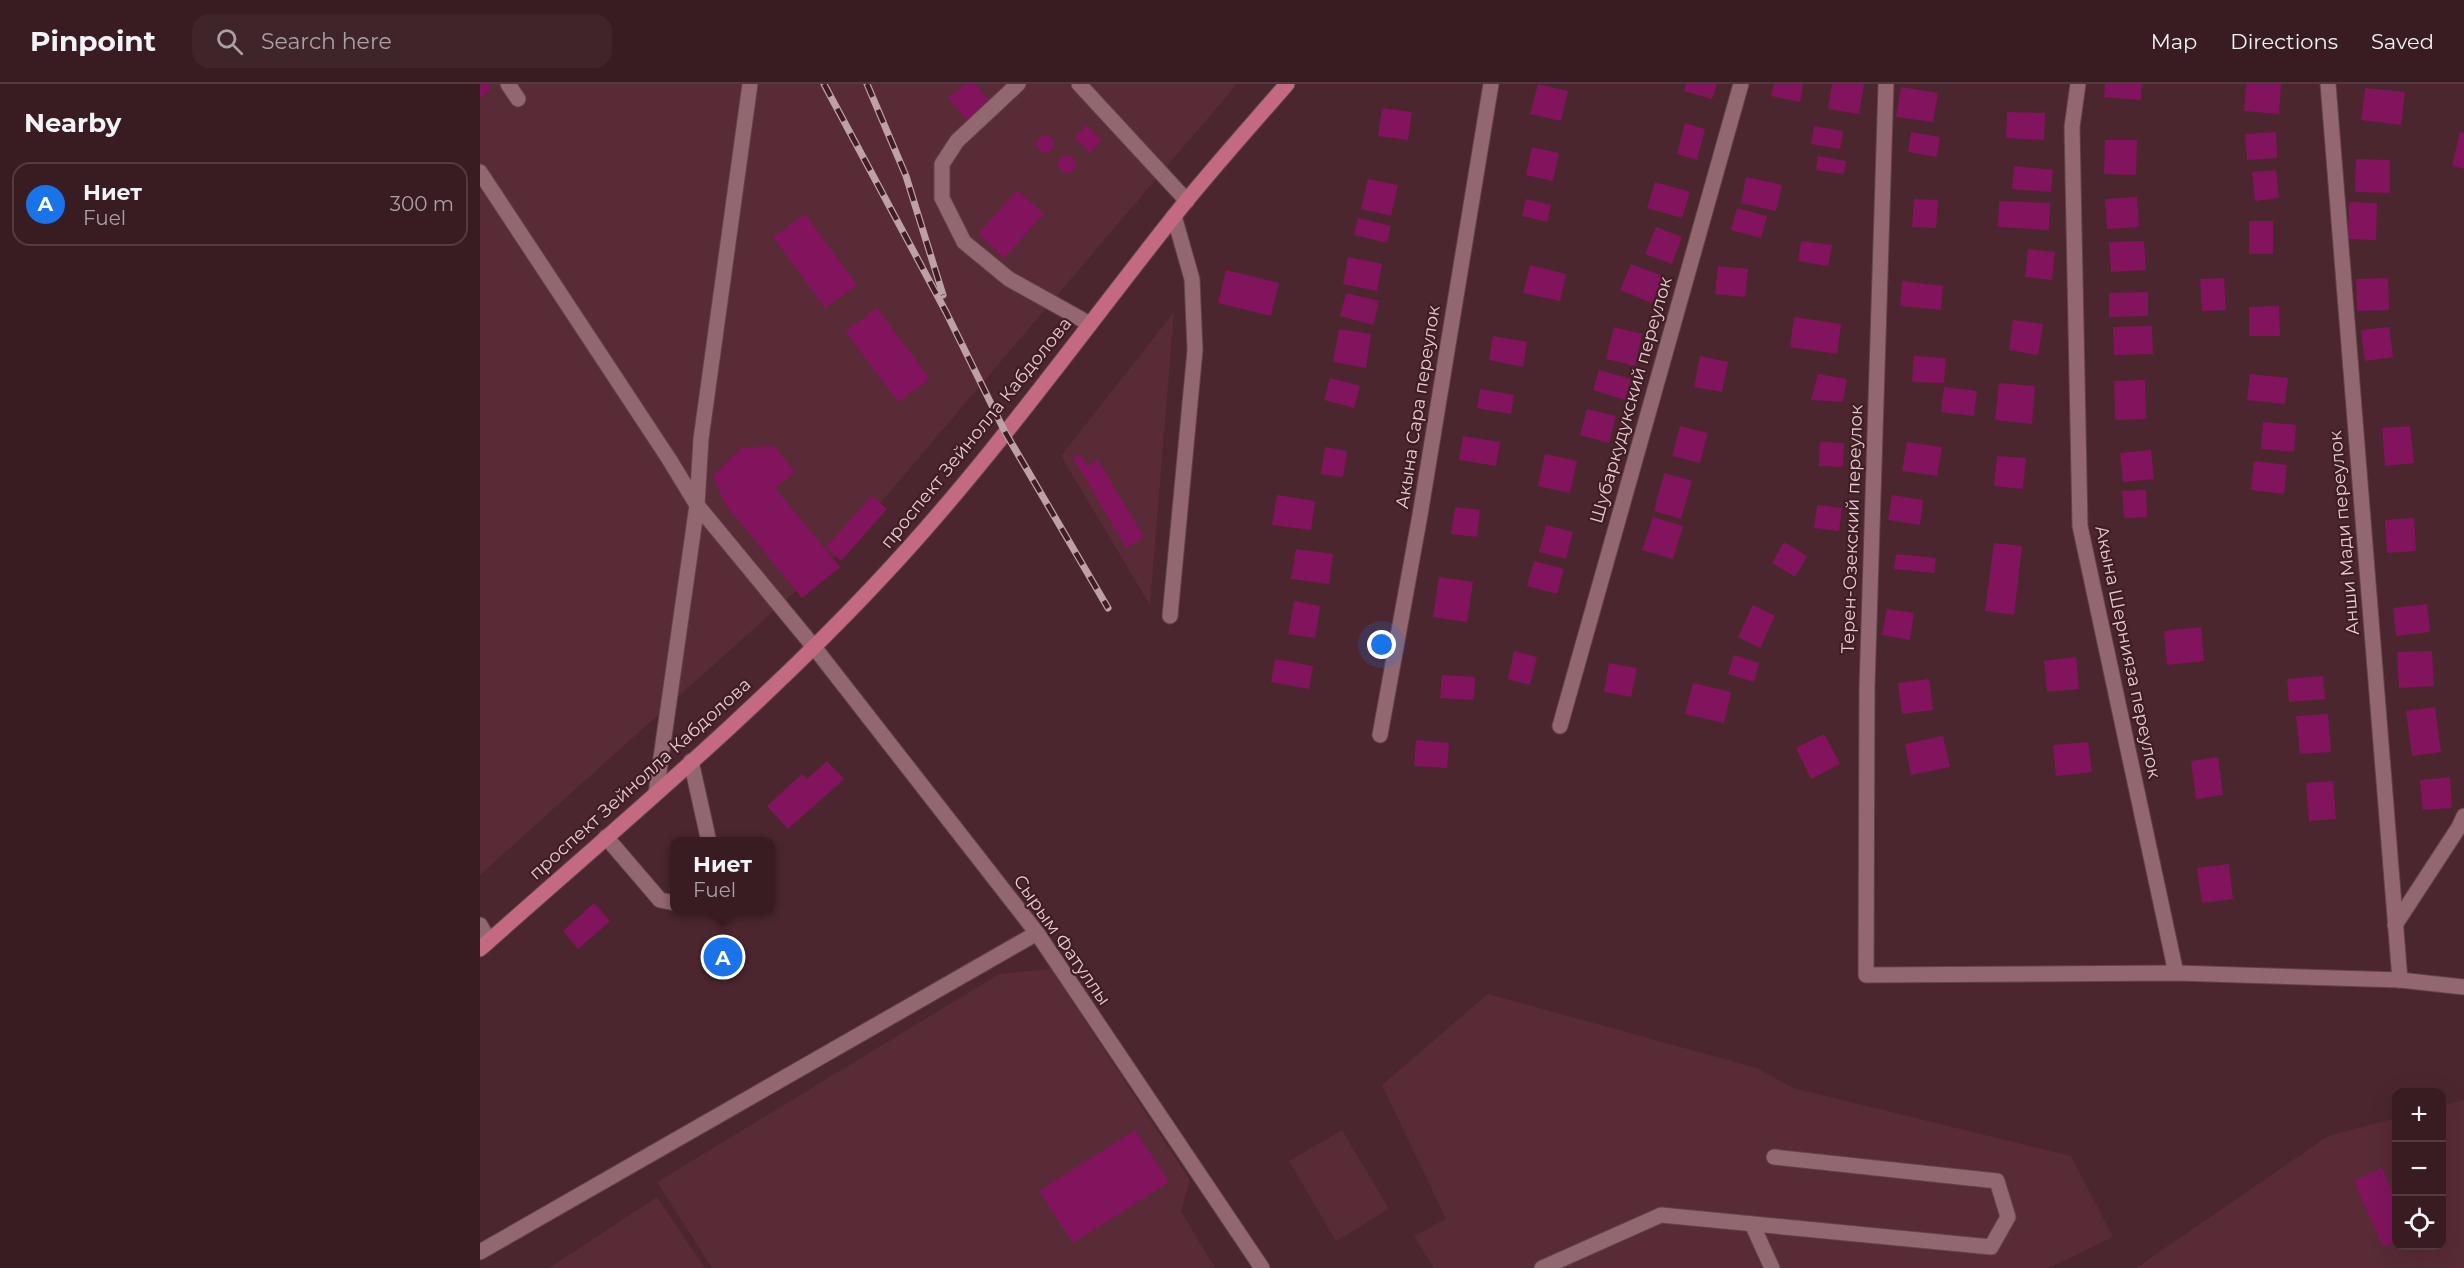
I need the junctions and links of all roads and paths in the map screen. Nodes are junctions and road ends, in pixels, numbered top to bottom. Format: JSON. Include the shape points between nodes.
{"nodes":[{"id":1,"x":508,"y":84,"type":"edge"},
{"id":2,"x":750,"y":84,"type":"edge"},
{"id":3,"x":1018,"y":84,"type":"edge"},
{"id":4,"x":1079,"y":84,"type":"edge"},
{"id":5,"x":1287,"y":84,"type":"edge"},
{"id":6,"x":1491,"y":84,"type":"edge"},
{"id":7,"x":1741,"y":84,"type":"edge"},
{"id":8,"x":1886,"y":84,"type":"edge"},
{"id":9,"x":2078,"y":84,"type":"edge"},
{"id":10,"x":2328,"y":84,"type":"edge"},
{"id":11,"x":518,"y":99,"type":"dead end"},
{"id":12,"x":480,"y":172,"type":"edge"},
{"id":13,"x":1187,"y":201,"type":"junction"},
{"id":14,"x":1174,"y":216,"type":"junction"},
{"id":15,"x":1090,"y":324,"type":"junction"},
{"id":16,"x":697,"y":505,"type":"junction"},
{"id":17,"x":1170,"y":616,"type":"dead end"},
{"id":18,"x":814,"y":647,"type":"junction"},
{"id":19,"x":1560,"y":726,"type":"dead end"},
{"id":20,"x":1380,"y":735,"type":"dead end"},
{"id":21,"x":691,"y":761,"type":"junction"},
{"id":22,"x":656,"y":793,"type":"junction"},
{"id":23,"x":2464,"y":816,"type":"edge"},
{"id":24,"x":606,"y":837,"type":"junction"},
{"id":25,"x":708,"y":837,"type":"edge"},
{"id":26,"x":670,"y":902,"type":"edge"},
{"id":27,"x":480,"y":925,"type":"edge"},
{"id":28,"x":2395,"y":926,"type":"junction"},
{"id":29,"x":1037,"y":933,"type":"junction"},
{"id":30,"x":485,"y":945,"type":"edge"},
{"id":31,"x":2176,"y":973,"type":"junction"},
{"id":32,"x":2400,"y":980,"type":"junction"},
{"id":33,"x":2464,"y":987,"type":"edge"},
{"id":34,"x":1774,"y":1157,"type":"dead end"},
{"id":35,"x":1752,"y":1224,"type":"junction"},
{"id":36,"x":480,"y":1252,"type":"edge"},
{"id":37,"x":1262,"y":1268,"type":"edge"},
{"id":38,"x":1542,"y":1268,"type":"edge"},
{"id":39,"x":1772,"y":1268,"type":"edge"}],
"edges":[{"from":1,"to":11,"type":"street"},
{"from":2,"to":16,"type":"street","via":[[701,439]]},
{"from":3,"to":15,"type":"street","via":[[957,141],[942,164],[942,198],[964,242],[1009,279]]},
{"from":4,"to":13,"type":"street"},
{"from":5,"to":13,"type":"main road","name":"проспект Зейнолла Кабдолова"},
{"from":6,"to":20,"type":"street","name":"Акына Сара переулок"},
{"from":7,"to":19,"type":"street","name":"Шубаркудукский переулок"},
{"from":8,"to":31,"type":"street","name":"Терен-Озекский переулок","via":[[1866,687],[1866,975]]},
{"from":9,"to":31,"type":"street","name":"Акына Шернияза переулок","via":[[2072,127],[2080,526]]},
{"from":10,"to":28,"type":"street","name":"Анши Мади переулок"},
{"from":12,"to":16,"type":"street","name":"Сырым Фатуллы"},
{"from":13,"to":14,"type":"main road","name":"проспект Зейнолла Кабдолова"},
{"from":14,"to":15,"type":"main road","name":"проспект Зейнолла Кабдолова"},
{"from":14,"to":17,"type":"street","via":[[1192,279],[1195,350]]},
{"from":15,"to":18,"type":"main road","name":"проспект Зейнолла Кабдолова","via":[[956,494]]},
{"from":16,"to":18,"type":"street","name":"Сырым Фатуллы"},
{"from":16,"to":22,"type":"street"},
{"from":18,"to":21,"type":"main road","name":"проспект Зейнолла Кабдолова"},
{"from":18,"to":29,"type":"street","name":"Сырым Фатуллы"},
{"from":21,"to":22,"type":"main road","name":"проспект Зейнолла Кабдолова"},
{"from":21,"to":25,"type":"street"},
{"from":22,"to":24,"type":"main road","name":"проспект Зейнолла Кабдолова"},
{"from":23,"to":28,"type":"street"},
{"from":24,"to":26,"type":"street","via":[[660,900]]},
{"from":24,"to":30,"type":"main road","name":"проспект Зейнолла Кабдолова"},
{"from":27,"to":30,"type":"street"},
{"from":28,"to":32,"type":"street","name":"Анши Мади переулок"},
{"from":29,"to":36,"type":"street"},
{"from":29,"to":37,"type":"street","name":"Сырым Фатуллы"},
{"from":31,"to":32,"type":"street"},
{"from":32,"to":33,"type":"street"},
{"from":34,"to":35,"type":"street","via":[[1996,1181],[2008,1217],[1991,1247]]},
{"from":35,"to":38,"type":"street","via":[[1661,1215]]},
{"from":35,"to":39,"type":"street"}]}
